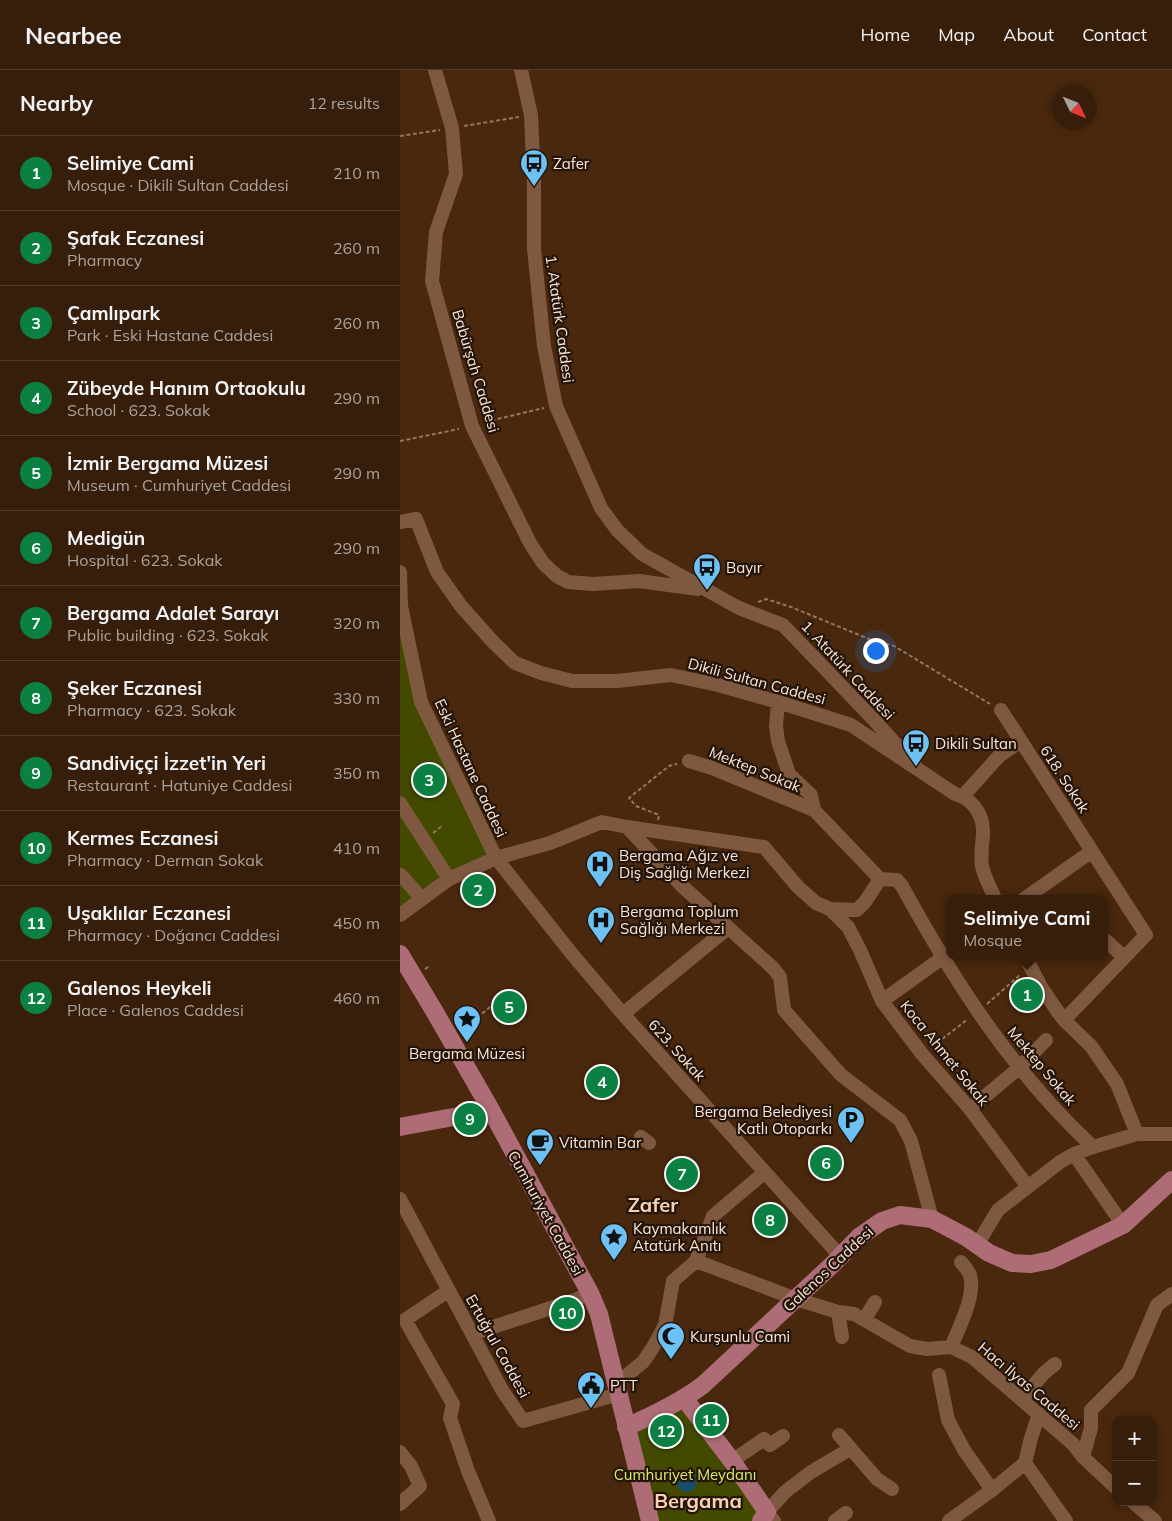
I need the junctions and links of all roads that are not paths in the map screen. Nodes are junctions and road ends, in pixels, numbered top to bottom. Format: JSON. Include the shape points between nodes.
{"nodes":[{"id":1,"x":435,"y":70,"type":"edge"},
{"id":2,"x":521,"y":70,"type":"edge"},
{"id":3,"x":400,"y":522,"type":"edge"},
{"id":4,"x":400,"y":572,"type":"edge"},
{"id":5,"x":707,"y":591,"type":"junction"},
{"id":6,"x":778,"y":702,"type":"junction"},
{"id":7,"x":1001,"y":710,"type":"road end"},
{"id":8,"x":1021,"y":741,"type":"junction"},
{"id":9,"x":689,"y":761,"type":"road end"},
{"id":10,"x":916,"y":767,"type":"junction"},
{"id":11,"x":963,"y":796,"type":"junction"},
{"id":12,"x":400,"y":804,"type":"edge"},
{"id":13,"x":814,"y":810,"type":"junction"},
{"id":14,"x":627,"y":828,"type":"junction"},
{"id":15,"x":429,"y":836,"type":"road end"},
{"id":16,"x":1092,"y":851,"type":"junction"},
{"id":17,"x":496,"y":858,"type":"junction"},
{"id":18,"x":400,"y":875,"type":"edge"},
{"id":19,"x":449,"y":879,"type":"junction"},
{"id":20,"x":880,"y":879,"type":"junction"},
{"id":21,"x":993,"y":895,"type":"edge"},
{"id":22,"x":1030,"y":895,"type":"edge"},
{"id":23,"x":421,"y":898,"type":"junction"},
{"id":24,"x":830,"y":909,"type":"junction"},
{"id":25,"x":400,"y":915,"type":"edge"},
{"id":26,"x":728,"y":928,"type":"junction"},
{"id":27,"x":1108,"y":943,"type":"edge"},
{"id":28,"x":400,"y":954,"type":"edge"},
{"id":29,"x":946,"y":955,"type":"edge"},
{"id":30,"x":1124,"y":957,"type":"junction"},
{"id":31,"x":949,"y":960,"type":"edge"},
{"id":32,"x":1027,"y":960,"type":"edge"},
{"id":33,"x":882,"y":1001,"type":"junction"},
{"id":34,"x":623,"y":1014,"type":"junction"},
{"id":35,"x":1064,"y":1020,"type":"junction"},
{"id":36,"x":1046,"y":1040,"type":"dead end"},
{"id":37,"x":1020,"y":1068,"type":"junction"},
{"id":38,"x":970,"y":1109,"type":"junction"},
{"id":39,"x":491,"y":1110,"type":"junction"},
{"id":40,"x":400,"y":1127,"type":"edge"},
{"id":41,"x":1137,"y":1134,"type":"junction"},
{"id":42,"x":1172,"y":1134,"type":"edge"},
{"id":43,"x":1093,"y":1146,"type":"junction"},
{"id":44,"x":1074,"y":1154,"type":"junction"},
{"id":45,"x":765,"y":1172,"type":"junction"},
{"id":46,"x":1172,"y":1180,"type":"edge"},
{"id":47,"x":1028,"y":1186,"type":"junction"},
{"id":48,"x":400,"y":1199,"type":"edge"},
{"id":49,"x":406,"y":1220,"type":"edge"},
{"id":50,"x":932,"y":1220,"type":"junction"},
{"id":51,"x":1123,"y":1225,"type":"junction"},
{"id":52,"x":972,"y":1241,"type":"junction"},
{"id":53,"x":841,"y":1257,"type":"junction"},
{"id":54,"x":696,"y":1261,"type":"junction"},
{"id":55,"x":961,"y":1262,"type":"dead end"},
{"id":56,"x":448,"y":1291,"type":"junction"},
{"id":57,"x":590,"y":1293,"type":"junction"},
{"id":58,"x":1172,"y":1294,"type":"edge"},
{"id":59,"x":796,"y":1299,"type":"junction"},
{"id":60,"x":875,"y":1302,"type":"dead end"},
{"id":61,"x":838,"y":1312,"type":"junction"},
{"id":62,"x":864,"y":1320,"type":"junction"},
{"id":63,"x":472,"y":1334,"type":"junction"},
{"id":64,"x":842,"y":1337,"type":"dead end"},
{"id":65,"x":951,"y":1347,"type":"junction"},
{"id":66,"x":1054,"y":1364,"type":"dead end"},
{"id":67,"x":939,"y":1375,"type":"dead end"},
{"id":68,"x":617,"y":1389,"type":"junction"},
{"id":69,"x":686,"y":1398,"type":"junction"},
{"id":70,"x":1022,"y":1400,"type":"junction"},
{"id":71,"x":1039,"y":1414,"type":"junction"},
{"id":72,"x":624,"y":1420,"type":"junction"},
{"id":73,"x":839,"y":1435,"type":"dead end"},
{"id":74,"x":783,"y":1436,"type":"dead end"},
{"id":75,"x":850,"y":1449,"type":"junction"},
{"id":76,"x":400,"y":1452,"type":"edge"},
{"id":77,"x":1083,"y":1457,"type":"junction"},
{"id":78,"x":732,"y":1461,"type":"junction"},
{"id":79,"x":1025,"y":1463,"type":"junction"},
{"id":80,"x":1112,"y":1484,"type":"edge"},
{"id":81,"x":892,"y":1489,"type":"dead end"},
{"id":82,"x":992,"y":1490,"type":"junction"},
{"id":83,"x":400,"y":1504,"type":"edge"},
{"id":84,"x":1138,"y":1506,"type":"edge"},
{"id":85,"x":767,"y":1518,"type":"edge"},
{"id":86,"x":489,"y":1521,"type":"edge"},
{"id":87,"x":650,"y":1521,"type":"edge"},
{"id":88,"x":949,"y":1521,"type":"edge"},
{"id":89,"x":1066,"y":1521,"type":"edge"},
{"id":90,"x":1155,"y":1521,"type":"edge"}],
"edges":[{"from":1,"to":5,"type":"street","name":"Babürşah Caddesi","via":[[452,128],[456,174],[436,232],[432,281],[472,426],[530,543],[543,563],[568,582],[640,581]]},
{"from":2,"to":5,"type":"street","name":"1. Atatürk Caddesi","via":[[531,115],[534,249],[544,346],[556,406],[600,508],[617,530],[642,554]]},
{"from":3,"to":6,"type":"street","name":"Dikili Sultan Caddesi","via":[[416,519],[437,572],[461,606],[515,663],[572,681],[617,681],[671,675]]},
{"from":4,"to":17,"type":"street","name":"Eski Hastane Caddesi","via":[[401,606],[421,702]]},
{"from":5,"to":10,"type":"street","name":"1. Atatürk Caddesi","via":[[783,626]]},
{"from":6,"to":10,"type":"street","name":"Dikili Sultan Caddesi","via":[[851,725]]},
{"from":6,"to":13,"type":"street","via":[[778,741],[789,774],[811,796]]},
{"from":7,"to":8,"type":"street"},
{"from":8,"to":11,"type":"street","name":"618. Sokak","via":[[999,756]]},
{"from":8,"to":16,"type":"street","name":"618. Sokak"},
{"from":9,"to":13,"type":"street","name":"Mektep Sokak"},
{"from":10,"to":11,"type":"street","name":"Dikili Sultan Caddesi"},
{"from":11,"to":21,"type":"street","name":"Dikili Sultan Caddesi","via":[[978,812],[983,829],[982,866]]},
{"from":12,"to":15,"type":"street"},
{"from":12,"to":19,"type":"street"},
{"from":13,"to":20,"type":"street","name":"Mektep Sokak"},
{"from":14,"to":17,"type":"street","via":[[602,822],[550,843]]},
{"from":14,"to":24,"type":"street","via":[[764,847],[798,887],[816,903]]},
{"from":14,"to":26,"type":"street","via":[[682,886]]},
{"from":16,"to":22,"type":"street"},
{"from":16,"to":30,"type":"street","name":"618. Sokak","via":[[1146,935]]},
{"from":17,"to":19,"type":"street"},
{"from":17,"to":34,"type":"street","name":"623. Sokak"},
{"from":18,"to":23,"type":"street"},
{"from":19,"to":23,"type":"street"},
{"from":20,"to":24,"type":"street","via":[[857,910]]},
{"from":20,"to":29,"type":"street","name":"Mektep Sokak","via":[[897,880]]},
{"from":23,"to":25,"type":"street"},
{"from":24,"to":33,"type":"street","name":"Koca Ahmet Sokak","via":[[848,927]]},
{"from":26,"to":34,"type":"street"},
{"from":26,"to":50,"type":"street","via":[[780,977],[784,1010],[841,1075],[900,1120],[911,1141]]},
{"from":27,"to":30,"type":"street"},
{"from":28,"to":39,"type":"main road","name":"Cumhuriyet Caddesi"},
{"from":29,"to":33,"type":"street"},
{"from":30,"to":35,"type":"street"},
{"from":31,"to":37,"type":"street","name":"Mektep Sokak","via":[[978,1012]]},
{"from":32,"to":35,"type":"street"},
{"from":33,"to":38,"type":"street","name":"Koca Ahmet Sokak"},
{"from":34,"to":45,"type":"street","name":"623. Sokak"},
{"from":35,"to":41,"type":"street","via":[[1090,1046],[1117,1084]]},
{"from":36,"to":37,"type":"street"},
{"from":37,"to":38,"type":"street"},
{"from":37,"to":43,"type":"street","name":"Mektep Sokak","via":[[1070,1126]]},
{"from":38,"to":47,"type":"street","name":"Koca Ahmet Sokak"},
{"from":39,"to":40,"type":"main road"},
{"from":39,"to":57,"type":"main road","name":"Cumhuriyet Caddesi"},
{"from":41,"to":42,"type":"street"},
{"from":41,"to":43,"type":"street"},
{"from":43,"to":44,"type":"street"},
{"from":44,"to":47,"type":"street"},
{"from":44,"to":51,"type":"street"},
{"from":45,"to":53,"type":"street","name":"623. Sokak"},
{"from":45,"to":54,"type":"street","via":[[713,1216]]},
{"from":46,"to":51,"type":"main road","name":"Galenos Caddesi"},
{"from":47,"to":52,"type":"street","via":[[998,1210]]},
{"from":48,"to":49,"type":"street","name":"Ertuğrul Caddesi"},
{"from":49,"to":56,"type":"street","name":"Ertuğrul Caddesi"},
{"from":50,"to":52,"type":"main road","name":"Galenos Caddesi"},
{"from":50,"to":53,"type":"main road","name":"Galenos Caddesi","via":[[900,1215],[882,1221],[859,1236]]},
{"from":51,"to":52,"type":"main road","name":"Galenos Caddesi","via":[[1051,1260],[1031,1264],[1012,1263]]},
{"from":53,"to":59,"type":"main road","name":"Galenos Caddesi"},
{"from":54,"to":59,"type":"street"},
{"from":54,"to":68,"type":"street","via":[[673,1281],[665,1324],[643,1362]]},
{"from":55,"to":65,"type":"street","via":[[971,1281],[969,1303]]},
{"from":56,"to":63,"type":"street","name":"Ertuğrul Caddesi"},
{"from":56,"to":86,"type":"street","via":[[405,1320],[453,1404],[450,1418]]},
{"from":57,"to":63,"type":"street","via":[[526,1311]]},
{"from":57,"to":68,"type":"main road","name":"Cumhuriyet Caddesi"},
{"from":58,"to":77,"type":"street","via":[[1157,1305],[1128,1373],[1091,1410],[1091,1428]]},
{"from":59,"to":61,"type":"street"},
{"from":59,"to":69,"type":"main road","name":"Galenos Caddesi"},
{"from":60,"to":62,"type":"street"},
{"from":61,"to":62,"type":"street","via":[[854,1314]]},
{"from":61,"to":64,"type":"street"},
{"from":62,"to":65,"type":"street","via":[[910,1346],[926,1349]]},
{"from":63,"to":68,"type":"street","name":"Ertuğrul Caddesi","via":[[502,1390],[523,1420]]},
{"from":65,"to":70,"type":"street","name":"Hacı İlyas Caddesi","via":[[972,1357]]},
{"from":66,"to":70,"type":"street"},
{"from":67,"to":82,"type":"street","via":[[948,1420]]},
{"from":68,"to":72,"type":"main road","name":"Cumhuriyet Caddesi"},
{"from":69,"to":72,"type":"main road","name":"Galenos Caddesi","via":[[657,1414]]},
{"from":69,"to":78,"type":"main road"},
{"from":70,"to":71,"type":"street","name":"Hacı İlyas Caddesi"},
{"from":71,"to":77,"type":"street","name":"Hacı İlyas Caddesi"},
{"from":71,"to":79,"type":"street"},
{"from":72,"to":87,"type":"main road","name":"Cumhuriyet Caddesi"},
{"from":73,"to":75,"type":"street"},
{"from":74,"to":78,"type":"street","via":[[770,1445],[764,1439]]},
{"from":75,"to":81,"type":"street","via":[[877,1479]]},
{"from":75,"to":85,"type":"street","via":[[785,1492]]},
{"from":76,"to":83,"type":"street","via":[[420,1486]]},
{"from":77,"to":80,"type":"street","name":"Hacı İlyas Caddesi"},
{"from":78,"to":85,"type":"main road"},
{"from":79,"to":82,"type":"street"},
{"from":79,"to":89,"type":"street"},
{"from":82,"to":88,"type":"street"},
{"from":84,"to":90,"type":"street"}]}
